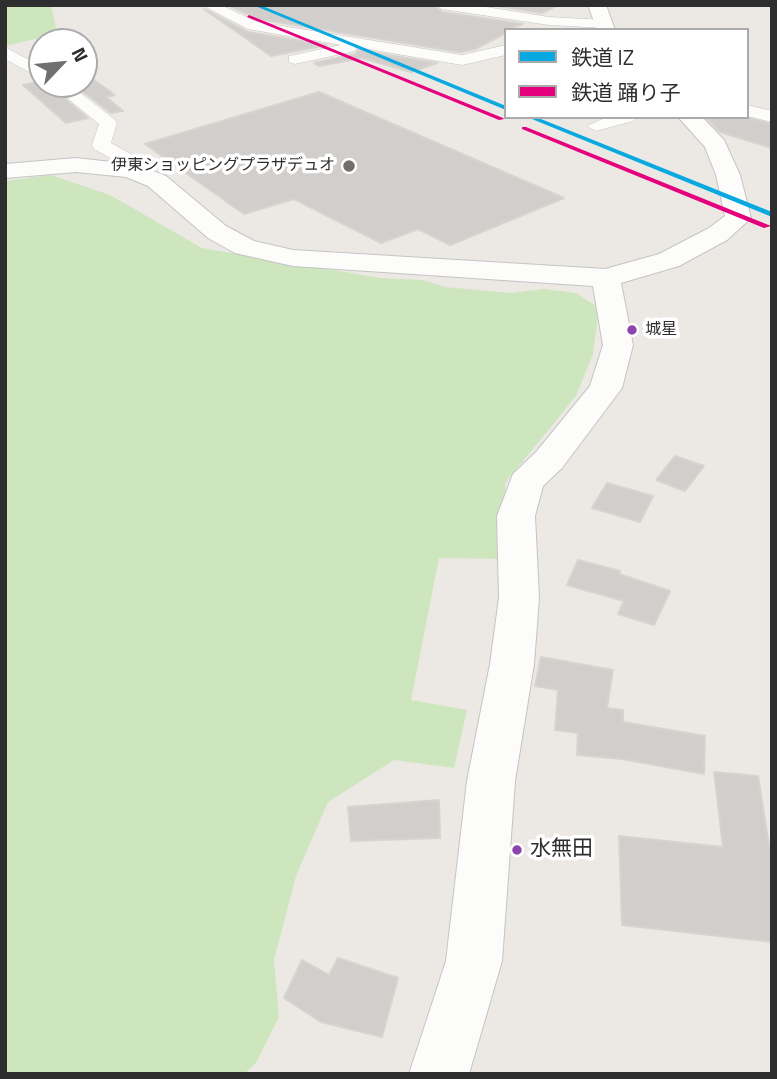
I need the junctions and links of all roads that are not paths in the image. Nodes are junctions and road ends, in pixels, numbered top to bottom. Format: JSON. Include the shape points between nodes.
{"nodes":[{"id":1,"x":233,"y":5,"type":"edge"},
{"id":2,"x":442,"y":5,"type":"edge"},
{"id":3,"x":597,"y":5,"type":"edge"},
{"id":4,"x":212,"y":7,"type":"edge"},
{"id":5,"x":606,"y":27,"type":"edge"},
{"id":6,"x":359,"y":41,"type":"junction"},
{"id":7,"x":504,"y":50,"type":"edge"},
{"id":8,"x":5,"y":52,"type":"edge"},
{"id":9,"x":295,"y":59,"type":"dead end"},
{"id":10,"x":13,"y":62,"type":"edge"},
{"id":11,"x":76,"y":98,"type":"edge"},
{"id":12,"x":749,"y":111,"type":"edge"},
{"id":13,"x":772,"y":117,"type":"edge"},
{"id":14,"x":620,"y":119,"type":"edge"},
{"id":15,"x":691,"y":119,"type":"edge"},
{"id":16,"x":596,"y":126,"type":"dead end"},
{"id":17,"x":130,"y":170,"type":"junction"},
{"id":18,"x":5,"y":171,"type":"edge"},
{"id":19,"x":606,"y":278,"type":"junction"},
{"id":20,"x":439,"y":1074,"type":"edge"}],
"edges":[{"from":1,"to":4,"type":"street"},
{"from":2,"to":5,"type":"street"},
{"from":3,"to":5,"type":"street"},
{"from":4,"to":6,"type":"street","via":[[253,26]]},
{"from":6,"to":7,"type":"street","via":[[462,60]]},
{"from":6,"to":9,"type":"street","via":[[348,48]]},
{"from":8,"to":10,"type":"street"},
{"from":11,"to":17,"type":"street","via":[[108,123],[101,145],[131,162]]},
{"from":12,"to":13,"type":"street"},
{"from":14,"to":16,"type":"street"},
{"from":15,"to":19,"type":"street","via":[[716,145],[738,218],[669,260]]},
{"from":17,"to":18,"type":"street","via":[[76,165]]},
{"from":17,"to":19,"type":"street","via":[[157,181],[217,232],[245,247],[292,258]]},
{"from":19,"to":20,"type":"street","via":[[618,345],[606,388],[526,482],[516,516],[519,598],[491,781],[474,961]]}]}
